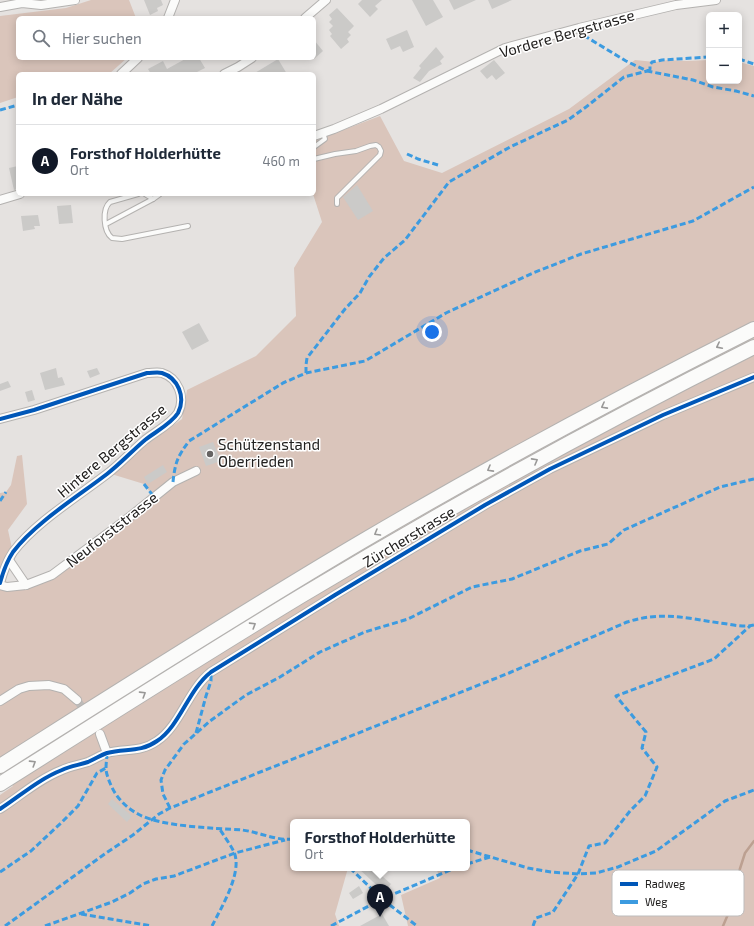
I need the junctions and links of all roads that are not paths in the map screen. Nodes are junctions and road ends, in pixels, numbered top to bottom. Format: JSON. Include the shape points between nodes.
{"nodes":[{"id":1,"x":75,"y":0,"type":"edge"},
{"id":2,"x":175,"y":0,"type":"edge"},
{"id":3,"x":326,"y":0,"type":"edge"},
{"id":4,"x":716,"y":0,"type":"edge"},
{"id":5,"x":0,"y":7,"type":"edge"},
{"id":6,"x":169,"y":16,"type":"edge"},
{"id":7,"x":307,"y":16,"type":"edge"},
{"id":8,"x":136,"y":60,"type":"edge"},
{"id":9,"x":249,"y":60,"type":"edge"},
{"id":10,"x":125,"y":72,"type":"edge"},
{"id":11,"x":228,"y":72,"type":"edge"},
{"id":12,"x":323,"y":133,"type":"junction"},
{"id":13,"x":316,"y":135,"type":"edge"},
{"id":14,"x":316,"y":146,"type":"edge"},
{"id":15,"x":316,"y":159,"type":"edge"},
{"id":16,"x":16,"y":195,"type":"edge"},
{"id":17,"x":131,"y":196,"type":"edge"},
{"id":18,"x":148,"y":196,"type":"edge"},
{"id":19,"x":157,"y":196,"type":"edge"},
{"id":20,"x":153,"y":199,"type":"junction"},
{"id":21,"x":0,"y":200,"type":"edge"},
{"id":22,"x":338,"y":204,"type":"dead end"},
{"id":23,"x":106,"y":224,"type":"junction"},
{"id":24,"x":188,"y":226,"type":"dead end"},
{"id":25,"x":754,"y":329,"type":"edge"},
{"id":26,"x":754,"y":347,"type":"edge"},
{"id":27,"x":754,"y":377,"type":"edge"},
{"id":28,"x":0,"y":420,"type":"edge"},
{"id":29,"x":196,"y":471,"type":"dead end"},
{"id":30,"x":9,"y":560,"type":"junction"},
{"id":31,"x":0,"y":584,"type":"edge"},
{"id":32,"x":26,"y":585,"type":"junction"},
{"id":33,"x":77,"y":700,"type":"tunnel mouth"},
{"id":34,"x":0,"y":701,"type":"edge"},
{"id":35,"x":100,"y":734,"type":"tunnel mouth"},
{"id":36,"x":107,"y":753,"type":"junction"},
{"id":37,"x":0,"y":766,"type":"edge"},
{"id":38,"x":0,"y":784,"type":"edge"},
{"id":39,"x":0,"y":809,"type":"edge"}],
"edges":[{"from":1,"to":5,"type":"street"},
{"from":2,"to":6,"type":"street"},
{"from":3,"to":7,"type":"street"},
{"from":4,"to":12,"type":"street","name":"Vordere Bergstrasse","via":[[676,5],[505,48],[381,109]]},
{"from":8,"to":10,"type":"street"},
{"from":9,"to":11,"type":"street"},
{"from":12,"to":13,"type":"street","name":"Vordere Bergstrasse"},
{"from":12,"to":14,"type":"lane","via":[[325,139]]},
{"from":15,"to":22,"type":"lane","via":[[376,145],[381,151],[380,155],[337,198]]},
{"from":16,"to":21,"type":"street"},
{"from":17,"to":23,"type":"lane","via":[[106,205]]},
{"from":18,"to":20,"type":"lane"},
{"from":19,"to":20,"type":"lane"},
{"from":20,"to":23,"type":"lane"},
{"from":23,"to":24,"type":"lane","via":[[107,232],[116,239]]},
{"from":25,"to":37,"type":"highway","one_way":true,"via":[[533,444],[403,518],[208,635]]},
{"from":38,"to":26,"type":"highway","one_way":true,"via":[[274,612],[427,522],[622,414]]},
{"from":27,"to":36,"type":"street","name":"Zürcherstrasse","via":[[664,414],[550,469],[485,505],[211,672],[196,687],[160,740],[138,750]]},
{"from":28,"to":30,"type":"street","name":"Hintere Bergstrasse","via":[[147,373],[161,373],[173,379],[181,395],[178,412],[174,418],[25,538]]},
{"from":29,"to":32,"type":"street","name":"Neuforststrasse","via":[[173,482],[52,575]]},
{"from":30,"to":31,"type":"street","name":"Hintere Bergstrasse"},
{"from":30,"to":32,"type":"street"},
{"from":31,"to":32,"type":"street","name":"Neuforststrasse","via":[[7,587]]},
{"from":33,"to":34,"type":"street","via":[[64,689],[49,685],[19,689]]},
{"from":35,"to":36,"type":"street"},
{"from":36,"to":39,"type":"street","name":"Zürcherstrasse","via":[[44,779]]}]}
